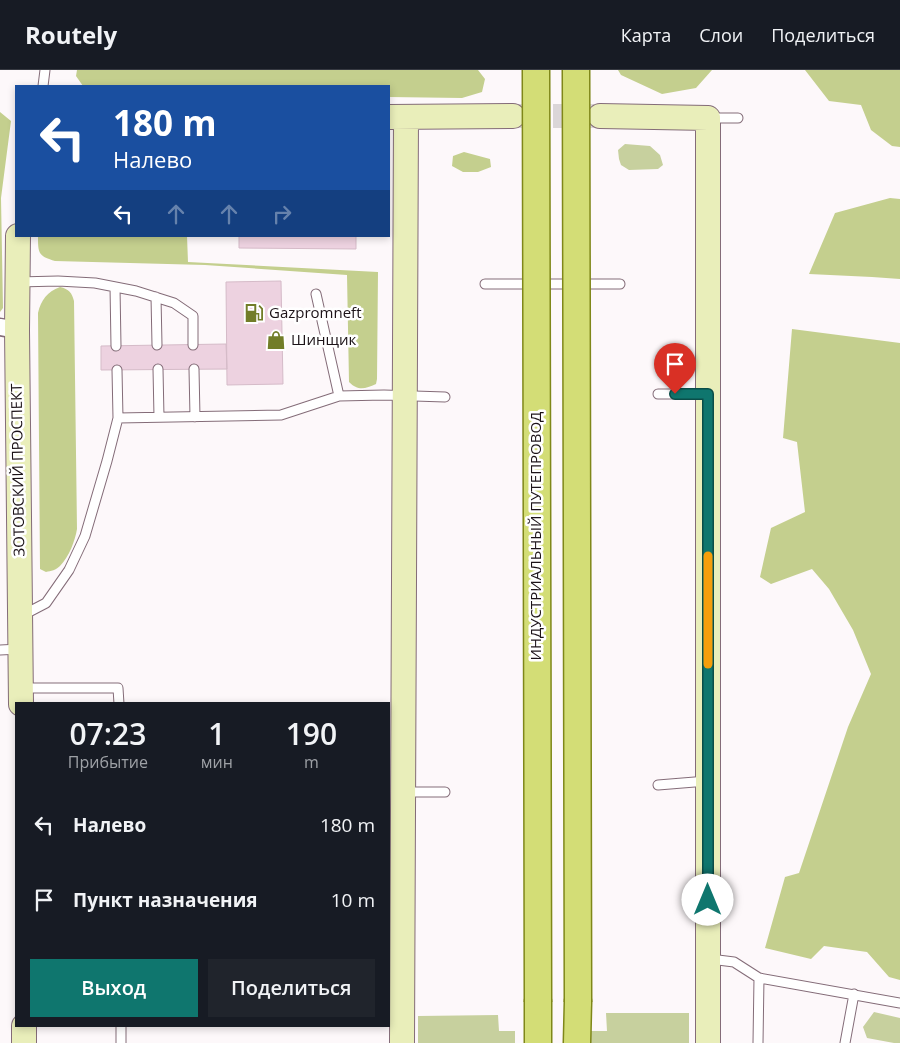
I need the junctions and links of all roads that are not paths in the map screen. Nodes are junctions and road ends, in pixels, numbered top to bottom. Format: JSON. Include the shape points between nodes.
{"nodes":[{"id":1,"x":45,"y":70,"type":"edge"},
{"id":2,"x":536,"y":70,"type":"edge"},
{"id":3,"x":576,"y":70,"type":"edge"},
{"id":4,"x":43,"y":85,"type":"edge"},
{"id":5,"x":513,"y":116,"type":"tunnel mouth"},
{"id":6,"x":600,"y":116,"type":"tunnel mouth"},
{"id":7,"x":398,"y":117,"type":"edge"},
{"id":8,"x":708,"y":118,"type":"junction"},
{"id":9,"x":738,"y":118,"type":"dead end"},
{"id":10,"x":18,"y":237,"type":"edge"},
{"id":11,"x":18,"y":282,"type":"junction"},
{"id":12,"x":485,"y":284,"type":"dead end"},
{"id":13,"x":620,"y":284,"type":"dead end"},
{"id":14,"x":115,"y":287,"type":"junction"},
{"id":15,"x":316,"y":294,"type":"dead end"},
{"id":16,"x":156,"y":297,"type":"junction"},
{"id":17,"x":9,"y":329,"type":"edge"},
{"id":18,"x":157,"y":345,"type":"dead end"},
{"id":19,"x":193,"y":345,"type":"dead end"},
{"id":20,"x":116,"y":346,"type":"dead end"},
{"id":21,"x":158,"y":369,"type":"dead end"},
{"id":22,"x":194,"y":369,"type":"dead end"},
{"id":23,"x":117,"y":370,"type":"dead end"},
{"id":24,"x":658,"y":394,"type":"dead end"},
{"id":25,"x":708,"y":394,"type":"junction"},
{"id":26,"x":339,"y":396,"type":"junction"},
{"id":27,"x":405,"y":396,"type":"junction"},
{"id":28,"x":445,"y":397,"type":"dead end"},
{"id":29,"x":159,"y":417,"type":"junction"},
{"id":30,"x":195,"y":417,"type":"junction"},
{"id":31,"x":118,"y":418,"type":"junction"},
{"id":32,"x":20,"y":617,"type":"junction"},
{"id":33,"x":10,"y":650,"type":"edge"},
{"id":34,"x":20,"y":696,"type":"edge"},
{"id":35,"x":118,"y":702,"type":"edge"},
{"id":36,"x":708,"y":781,"type":"junction"},
{"id":37,"x":658,"y":785,"type":"dead end"},
{"id":38,"x":403,"y":792,"type":"junction"},
{"id":39,"x":445,"y":792,"type":"dead end"},
{"id":40,"x":708,"y":958,"type":"junction"},
{"id":41,"x":759,"y":978,"type":"junction"},
{"id":42,"x":854,"y":994,"type":"junction"},
{"id":43,"x":900,"y":1003,"type":"edge"},
{"id":44,"x":24,"y":1027,"type":"edge"},
{"id":45,"x":120,"y":1027,"type":"edge"},
{"id":46,"x":24,"y":1043,"type":"edge"},
{"id":47,"x":121,"y":1043,"type":"edge"},
{"id":48,"x":402,"y":1043,"type":"edge"},
{"id":49,"x":538,"y":1043,"type":"edge"},
{"id":50,"x":578,"y":1043,"type":"edge"},
{"id":51,"x":708,"y":1043,"type":"edge"},
{"id":52,"x":758,"y":1043,"type":"edge"},
{"id":53,"x":845,"y":1043,"type":"edge"}],
"edges":[{"from":1,"to":4,"type":"lane"},
{"from":2,"to":49,"type":"main road","name":"ИНДУСТРИАЛЬНЫЙ ПУТЕПРОВОД","bridge":true},
{"from":3,"to":50,"type":"main road","bridge":true},
{"from":5,"to":7,"type":"street"},
{"from":6,"to":8,"type":"street"},
{"from":7,"to":27,"type":"street"},
{"from":8,"to":9,"type":"lane"},
{"from":8,"to":25,"type":"street"},
{"from":10,"to":11,"type":"street","name":"ЗОТОВСКИЙ ПРОСПЕКТ"},
{"from":11,"to":14,"type":"lane","via":[[58,281]]},
{"from":11,"to":17,"type":"street","name":"ЗОТОВСКИЙ ПРОСПЕКТ"},
{"from":12,"to":13,"type":"lane"},
{"from":14,"to":16,"type":"lane"},
{"from":14,"to":20,"type":"lane"},
{"from":15,"to":26,"type":"lane"},
{"from":16,"to":18,"type":"lane"},
{"from":16,"to":19,"type":"lane","via":[[174,303],[192,316]]},
{"from":17,"to":32,"type":"street","name":"ЗОТОВСКИЙ ПРОСПЕКТ"},
{"from":21,"to":29,"type":"lane"},
{"from":22,"to":30,"type":"lane"},
{"from":23,"to":31,"type":"lane"},
{"from":24,"to":25,"type":"lane"},
{"from":25,"to":36,"type":"street"},
{"from":26,"to":27,"type":"lane"},
{"from":26,"to":30,"type":"lane","via":[[281,415]]},
{"from":27,"to":28,"type":"lane"},
{"from":27,"to":38,"type":"street"},
{"from":29,"to":30,"type":"lane"},
{"from":29,"to":31,"type":"lane"},
{"from":31,"to":32,"type":"lane","via":[[85,536],[69,570],[46,603]]},
{"from":32,"to":33,"type":"street","name":"ЗОТОВСКИЙ ПРОСПЕКТ"},
{"from":33,"to":34,"type":"street","name":"ЗОТОВСКИЙ ПРОСПЕКТ"},
{"from":34,"to":35,"type":"lane","via":[[118,688]]},
{"from":36,"to":37,"type":"lane"},
{"from":36,"to":40,"type":"street"},
{"from":38,"to":39,"type":"lane"},
{"from":38,"to":48,"type":"street"},
{"from":40,"to":41,"type":"lane","via":[[734,962]]},
{"from":40,"to":51,"type":"street"},
{"from":41,"to":42,"type":"lane"},
{"from":41,"to":52,"type":"lane"},
{"from":42,"to":43,"type":"lane"},
{"from":42,"to":53,"type":"lane"},
{"from":44,"to":46,"type":"street"},
{"from":45,"to":47,"type":"lane"}]}
